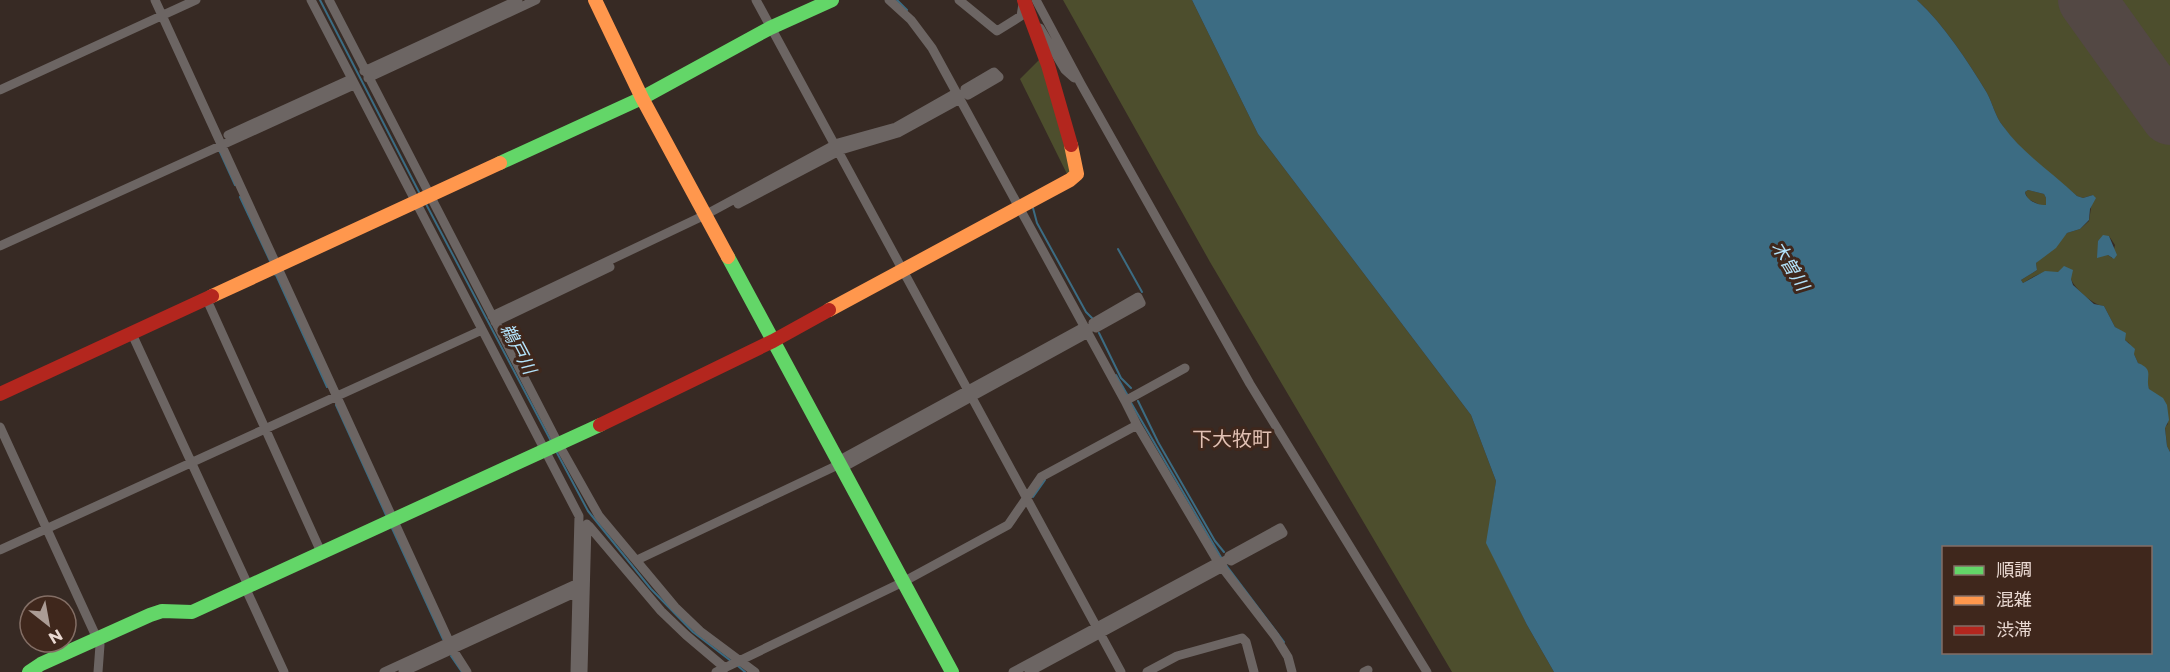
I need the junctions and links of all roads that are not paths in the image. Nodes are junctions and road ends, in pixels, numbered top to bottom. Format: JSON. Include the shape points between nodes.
{"nodes":[{"id":1,"x":154,"y":0,"type":"edge"},
{"id":2,"x":196,"y":0,"type":"edge"},
{"id":3,"x":310,"y":0,"type":"edge"},
{"id":4,"x":329,"y":0,"type":"edge"},
{"id":5,"x":518,"y":0,"type":"edge"},
{"id":6,"x":536,"y":0,"type":"edge"},
{"id":7,"x":595,"y":0,"type":"edge"},
{"id":8,"x":756,"y":0,"type":"edge"},
{"id":9,"x":832,"y":0,"type":"edge"},
{"id":10,"x":889,"y":0,"type":"edge"},
{"id":11,"x":959,"y":0,"type":"edge"},
{"id":12,"x":1028,"y":1,"type":"edge"},
{"id":13,"x":162,"y":16,"type":"junction"},
{"id":14,"x":770,"y":28,"type":"junction"},
{"id":15,"x":366,"y":74,"type":"junction"},
{"id":16,"x":353,"y":82,"type":"junction"},
{"id":17,"x":0,"y":90,"type":"edge"},
{"id":18,"x":960,"y":95,"type":"junction"},
{"id":19,"x":642,"y":98,"type":"junction"},
{"id":20,"x":220,"y":142,"type":"junction"},
{"id":21,"x":836,"y":148,"type":"junction"},
{"id":22,"x":423,"y":200,"type":"junction"},
{"id":23,"x":1019,"y":207,"type":"junction"},
{"id":24,"x":706,"y":218,"type":"junction"},
{"id":25,"x":0,"y":239,"type":"edge"},
{"id":26,"x":0,"y":246,"type":"edge"},
{"id":27,"x":277,"y":268,"type":"junction"},
{"id":28,"x":903,"y":271,"type":"junction"},
{"id":29,"x":207,"y":300,"type":"junction"},
{"id":30,"x":494,"y":319,"type":"junction"},
{"id":31,"x":480,"y":328,"type":"junction"},
{"id":32,"x":1088,"y":329,"type":"junction"},
{"id":33,"x":132,"y":334,"type":"junction"},
{"id":34,"x":773,"y":341,"type":"junction"},
{"id":35,"x":1185,"y":368,"type":"dead end"},
{"id":36,"x":969,"y":393,"type":"junction"},
{"id":37,"x":0,"y":394,"type":"edge"},
{"id":38,"x":335,"y":394,"type":"junction"},
{"id":39,"x":1125,"y":401,"type":"junction"},
{"id":40,"x":1137,"y":425,"type":"junction"},
{"id":41,"x":265,"y":426,"type":"junction"},
{"id":42,"x":0,"y":427,"type":"edge"},
{"id":43,"x":552,"y":447,"type":"junction"},
{"id":44,"x":191,"y":460,"type":"junction"},
{"id":45,"x":840,"y":464,"type":"junction"},
{"id":46,"x":1026,"y":499,"type":"junction"},
{"id":47,"x":579,"y":516,"type":"junction"},
{"id":48,"x":392,"y":519,"type":"junction"},
{"id":49,"x":45,"y":526,"type":"junction"},
{"id":50,"x":589,"y":526,"type":"junction"},
{"id":51,"x":0,"y":544,"type":"edge"},
{"id":52,"x":0,"y":550,"type":"edge"},
{"id":53,"x":321,"y":552,"type":"junction"},
{"id":54,"x":637,"y":560,"type":"junction"},
{"id":55,"x":1222,"y":563,"type":"junction"},
{"id":56,"x":903,"y":582,"type":"junction"},
{"id":57,"x":247,"y":586,"type":"junction"},
{"id":58,"x":577,"y":587,"type":"junction"},
{"id":59,"x":1098,"y":630,"type":"junction"},
{"id":60,"x":97,"y":639,"type":"junction"},
{"id":61,"x":451,"y":646,"type":"junction"},
{"id":62,"x":739,"y":661,"type":"junction"},
{"id":63,"x":725,"y":669,"type":"edge"},
{"id":64,"x":29,"y":672,"type":"edge"},
{"id":65,"x":98,"y":672,"type":"edge"},
{"id":66,"x":284,"y":672,"type":"edge"},
{"id":67,"x":384,"y":672,"type":"edge"},
{"id":68,"x":403,"y":672,"type":"edge"},
{"id":69,"x":467,"y":672,"type":"edge"},
{"id":70,"x":575,"y":672,"type":"edge"},
{"id":71,"x":583,"y":672,"type":"edge"},
{"id":72,"x":756,"y":672,"type":"edge"},
{"id":73,"x":952,"y":672,"type":"edge"},
{"id":74,"x":1013,"y":672,"type":"edge"},
{"id":75,"x":1029,"y":672,"type":"edge"},
{"id":76,"x":1121,"y":672,"type":"edge"},
{"id":77,"x":1147,"y":672,"type":"edge"},
{"id":78,"x":1254,"y":672,"type":"edge"},
{"id":79,"x":1292,"y":672,"type":"edge"},
{"id":80,"x":1427,"y":672,"type":"edge"}],
"edges":[{"from":1,"to":13,"type":"street"},
{"from":2,"to":13,"type":"street"},
{"from":3,"to":16,"type":"street"},
{"from":4,"to":15,"type":"street"},
{"from":5,"to":15,"type":"street"},
{"from":6,"to":15,"type":"street"},
{"from":7,"to":19,"type":"street"},
{"from":8,"to":14,"type":"street"},
{"from":9,"to":14,"type":"street"},
{"from":10,"to":18,"type":"street","via":[[920,31]]},
{"from":11,"to":12,"type":"street","via":[[997,31],[1021,16]]},
{"from":12,"to":23,"type":"street","via":[[1077,174]]},
{"from":12,"to":80,"type":"street","via":[[1065,70],[1081,84],[1250,384]]},
{"from":13,"to":17,"type":"street"},
{"from":13,"to":20,"type":"street"},
{"from":14,"to":19,"type":"street"},
{"from":14,"to":21,"type":"street"},
{"from":15,"to":22,"type":"street"},
{"from":16,"to":20,"type":"street"},
{"from":16,"to":22,"type":"street"},
{"from":18,"to":21,"type":"street","via":[[896,127]]},
{"from":18,"to":23,"type":"street"},
{"from":19,"to":22,"type":"street"},
{"from":19,"to":24,"type":"street"},
{"from":20,"to":25,"type":"street"},
{"from":20,"to":26,"type":"street"},
{"from":20,"to":27,"type":"street"},
{"from":21,"to":24,"type":"street"},
{"from":21,"to":28,"type":"street"},
{"from":22,"to":27,"type":"street"},
{"from":22,"to":30,"type":"street"},
{"from":22,"to":31,"type":"street"},
{"from":23,"to":28,"type":"street"},
{"from":23,"to":32,"type":"street"},
{"from":24,"to":30,"type":"street"},
{"from":24,"to":34,"type":"street"},
{"from":27,"to":29,"type":"street"},
{"from":27,"to":38,"type":"street"},
{"from":28,"to":34,"type":"street"},
{"from":28,"to":36,"type":"street"},
{"from":29,"to":33,"type":"street"},
{"from":29,"to":41,"type":"street"},
{"from":30,"to":43,"type":"street"},
{"from":31,"to":38,"type":"street"},
{"from":31,"to":43,"type":"street"},
{"from":32,"to":32,"type":"street","via":[[1141,303],[1138,297],[1093,323]]},
{"from":32,"to":36,"type":"street"},
{"from":32,"to":39,"type":"street"},
{"from":33,"to":37,"type":"street"},
{"from":33,"to":44,"type":"street"},
{"from":34,"to":43,"type":"street"},
{"from":34,"to":45,"type":"street"},
{"from":35,"to":39,"type":"street"},
{"from":36,"to":45,"type":"street"},
{"from":36,"to":46,"type":"street"},
{"from":38,"to":41,"type":"street"},
{"from":38,"to":48,"type":"street"},
{"from":39,"to":40,"type":"street"},
{"from":40,"to":46,"type":"street","via":[[1041,477]]},
{"from":40,"to":55,"type":"street"},
{"from":41,"to":44,"type":"street"},
{"from":41,"to":53,"type":"street"},
{"from":42,"to":49,"type":"street"},
{"from":43,"to":47,"type":"street"},
{"from":43,"to":48,"type":"street"},
{"from":43,"to":54,"type":"street","via":[[600,516]]},
{"from":44,"to":49,"type":"street"},
{"from":44,"to":57,"type":"street"},
{"from":45,"to":54,"type":"street"},
{"from":45,"to":56,"type":"street"},
{"from":46,"to":56,"type":"street","via":[[1008,525]]},
{"from":46,"to":59,"type":"street"},
{"from":47,"to":50,"type":"street"},
{"from":47,"to":58,"type":"street"},
{"from":48,"to":53,"type":"street"},
{"from":48,"to":61,"type":"street"},
{"from":49,"to":51,"type":"street"},
{"from":49,"to":52,"type":"street"},
{"from":49,"to":60,"type":"street"},
{"from":50,"to":63,"type":"street","via":[[661,611]]},
{"from":50,"to":71,"type":"street"},
{"from":53,"to":57,"type":"street"},
{"from":54,"to":62,"type":"street","via":[[675,607]]},
{"from":55,"to":55,"type":"street","via":[[1231,561],[1283,533],[1280,528]]},
{"from":55,"to":59,"type":"street"},
{"from":55,"to":79,"type":"street","via":[[1275,636]]},
{"from":56,"to":62,"type":"street"},
{"from":56,"to":73,"type":"street"},
{"from":57,"to":60,"type":"street","via":[[192,612],[162,611]]},
{"from":57,"to":66,"type":"street"},
{"from":58,"to":61,"type":"street"},
{"from":58,"to":70,"type":"street"},
{"from":59,"to":74,"type":"street"},
{"from":59,"to":75,"type":"street"},
{"from":59,"to":76,"type":"street"},
{"from":60,"to":64,"type":"street"},
{"from":60,"to":65,"type":"street"},
{"from":61,"to":67,"type":"street"},
{"from":61,"to":68,"type":"street"},
{"from":61,"to":69,"type":"street"},
{"from":62,"to":63,"type":"street"},
{"from":62,"to":72,"type":"street"},
{"from":77,"to":78,"type":"street","via":[[1177,656],[1242,638]]}]}
